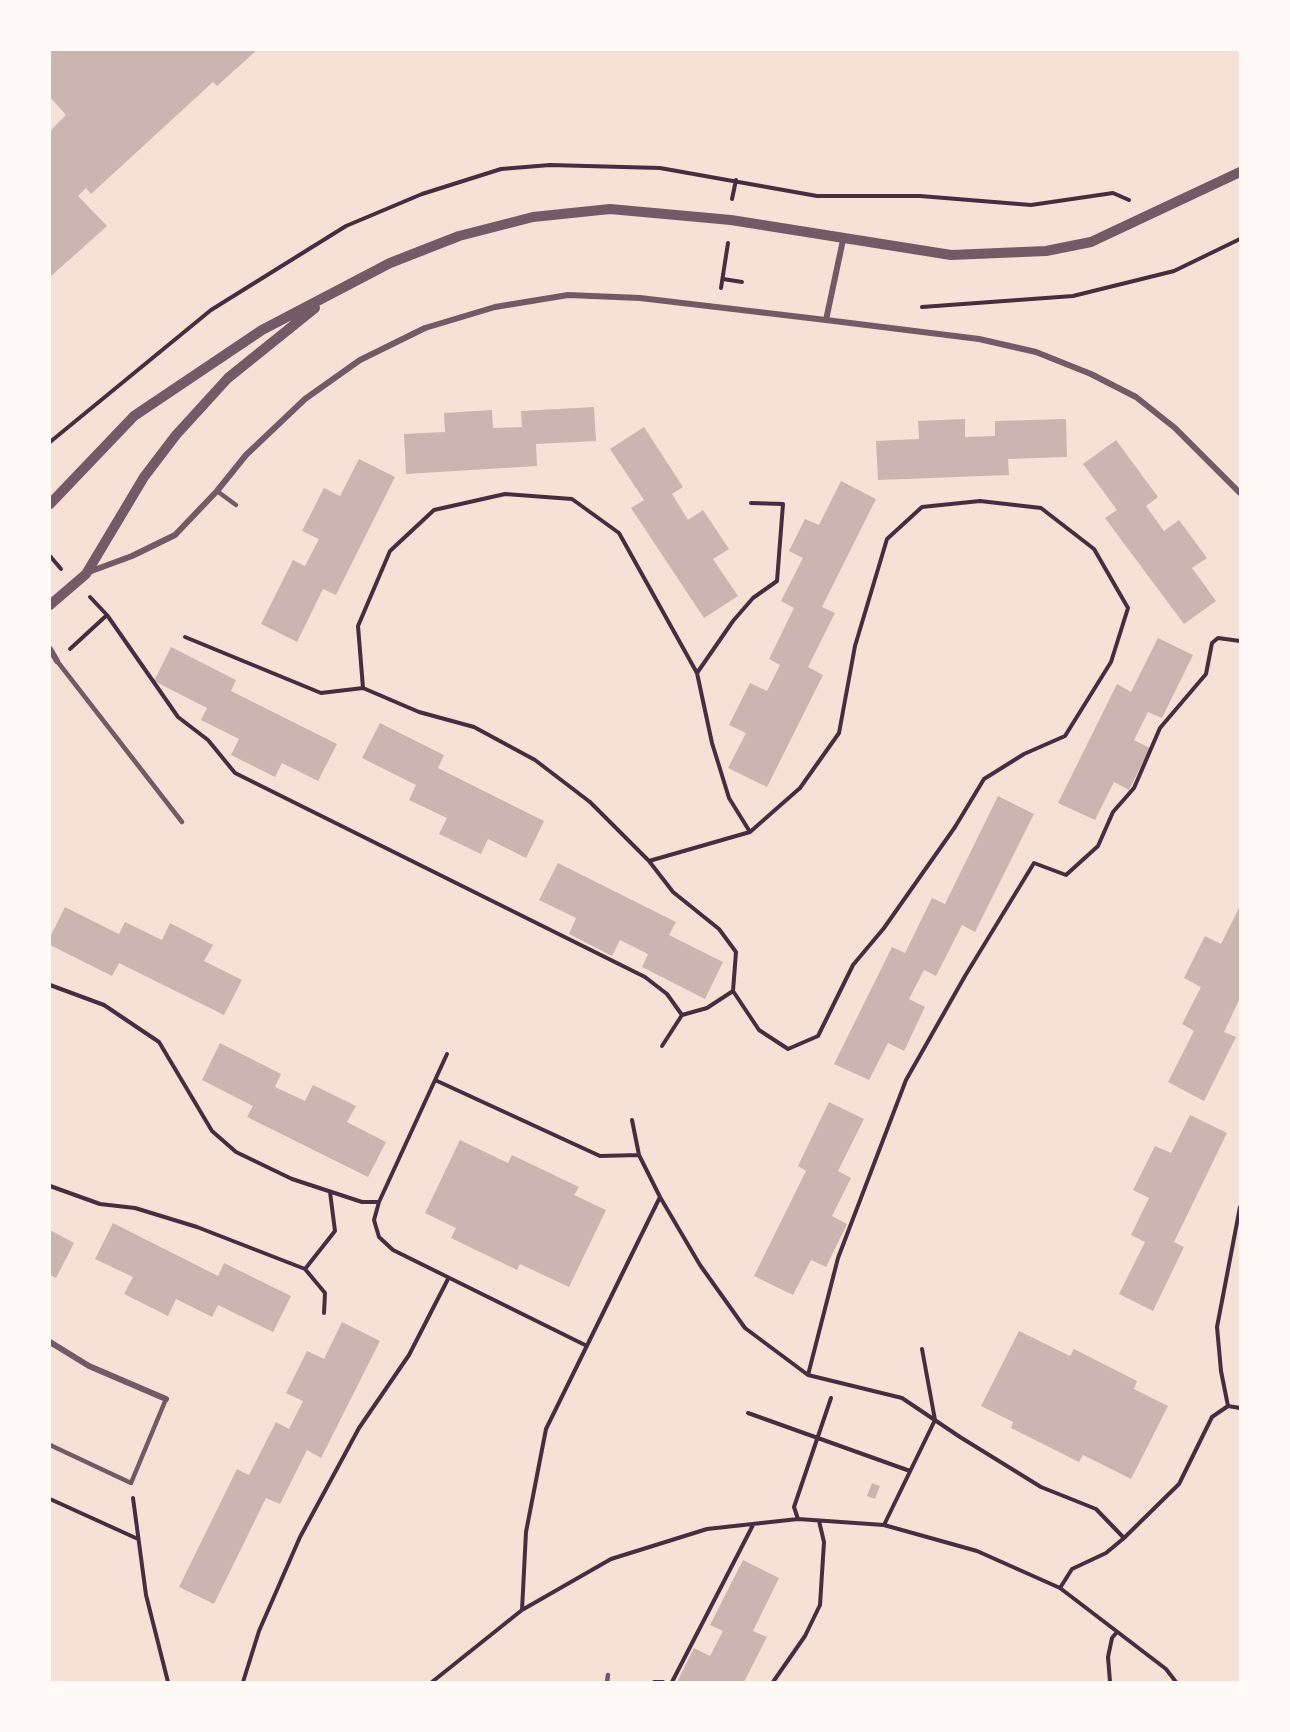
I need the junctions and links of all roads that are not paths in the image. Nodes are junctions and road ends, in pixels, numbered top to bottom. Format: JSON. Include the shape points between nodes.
{"nodes":[{"id":1,"x":1240,"y":172,"type":"edge"},
{"id":2,"x":843,"y":240,"type":"junction"},
{"id":3,"x":331,"y":294,"type":"junction"},
{"id":4,"x":826,"y":320,"type":"junction"},
{"id":5,"x":217,"y":491,"type":"junction"},
{"id":6,"x":1240,"y":493,"type":"edge"},
{"id":7,"x":50,"y":504,"type":"edge"},
{"id":8,"x":236,"y":505,"type":"dead end"},
{"id":9,"x":86,"y":574,"type":"junction"},
{"id":10,"x":50,"y":605,"type":"edge"},
{"id":11,"x":50,"y":649,"type":"edge"},
{"id":12,"x":57,"y":661,"type":"joint"},
{"id":13,"x":182,"y":822,"type":"dead end"},
{"id":14,"x":50,"y":1344,"type":"edge"},
{"id":15,"x":166,"y":1399,"type":"joint"},
{"id":16,"x":50,"y":1444,"type":"edge"},
{"id":17,"x":608,"y":1675,"type":"dead end"},
{"id":18,"x":607,"y":1683,"type":"edge"}],
"edges":[{"from":1,"to":2,"type":"street","via":[[1091,242],[1046,251],[951,255]]},
{"from":2,"to":3,"type":"street","via":[[684,214],[609,209],[544,216],[459,236],[390,263]]},
{"from":2,"to":4,"type":"street"},
{"from":3,"to":7,"type":"street","via":[[262,330],[134,416]]},
{"from":3,"to":9,"type":"street","via":[[228,378],[176,435],[144,477]]},
{"from":4,"to":5,"type":"street","via":[[640,298],[568,295],[495,307],[425,328],[360,360],[305,399],[246,455]]},
{"from":4,"to":6,"type":"street","via":[[979,339],[1036,352],[1090,374],[1136,397],[1175,428]]},
{"from":5,"to":8,"type":"lane"},
{"from":5,"to":9,"type":"street","via":[[175,535]]},
{"from":9,"to":10,"type":"street"},
{"from":11,"to":12,"type":"street"},
{"from":12,"to":13,"type":"lane"},
{"from":14,"to":15,"type":"street","via":[[89,1366]]},
{"from":15,"to":16,"type":"lane","via":[[130,1483]]},
{"from":17,"to":18,"type":"lane"}]}
